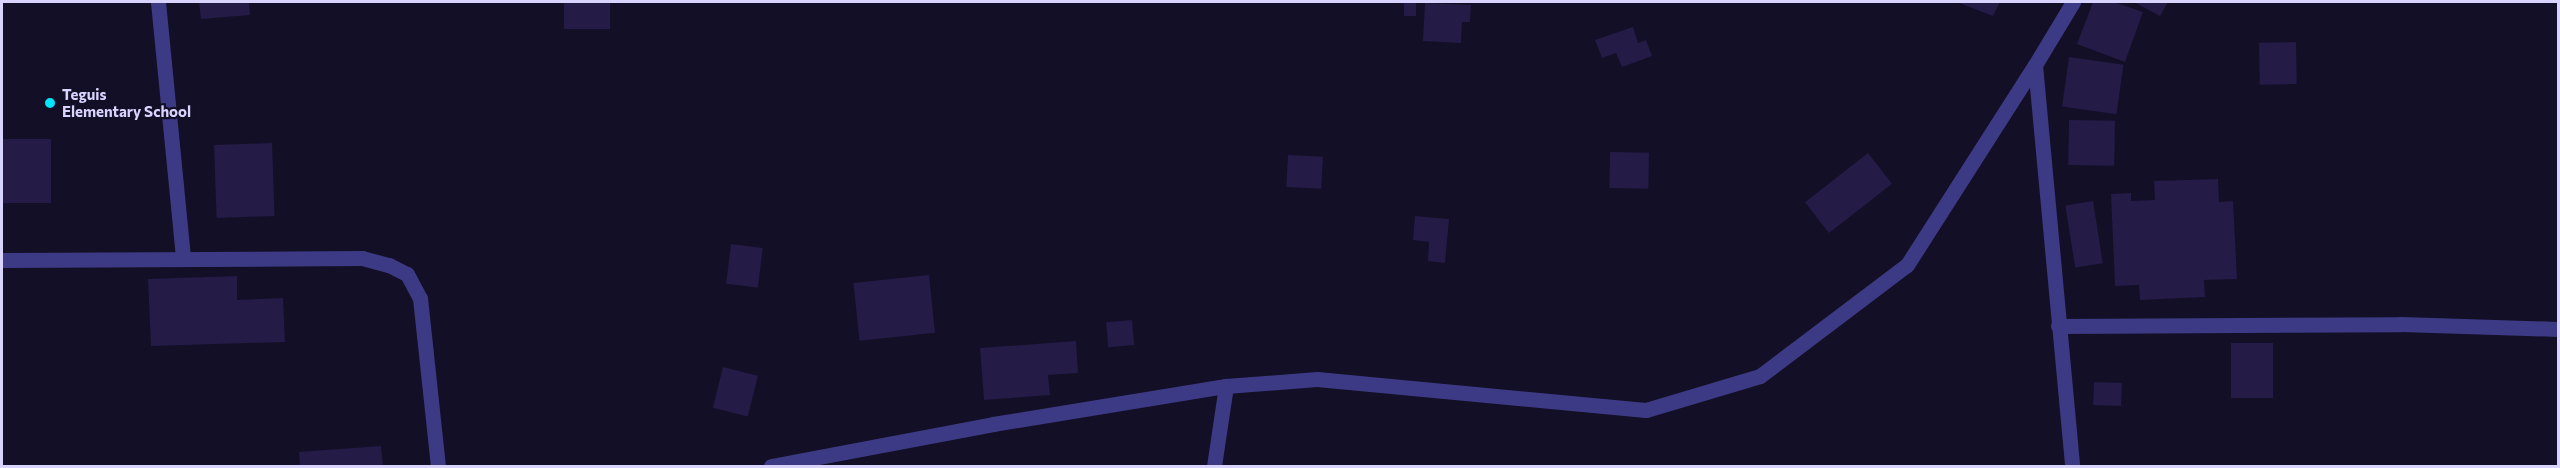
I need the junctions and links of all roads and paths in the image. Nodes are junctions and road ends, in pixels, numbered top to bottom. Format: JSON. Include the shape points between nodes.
{"nodes":[{"id":1,"x":158,"y":2,"type":"edge"},
{"id":2,"x":2073,"y":2,"type":"edge"},
{"id":3,"x":2035,"y":65,"type":"junction"},
{"id":4,"x":183,"y":259,"type":"junction"},
{"id":5,"x":2,"y":260,"type":"edge"},
{"id":6,"x":2058,"y":326,"type":"junction"},
{"id":7,"x":2559,"y":329,"type":"edge"},
{"id":8,"x":1226,"y":386,"type":"junction"},
{"id":9,"x":438,"y":466,"type":"edge"},
{"id":10,"x":771,"y":466,"type":"edge"},
{"id":11,"x":1214,"y":466,"type":"edge"},
{"id":12,"x":2072,"y":466,"type":"edge"}],
"edges":[{"from":1,"to":4,"type":"street"},
{"from":2,"to":3,"type":"street"},
{"from":3,"to":6,"type":"street"},
{"from":3,"to":8,"type":"street","via":[[1907,265],[1760,376],[1646,410],[1317,379]]},
{"from":4,"to":5,"type":"street"},
{"from":4,"to":9,"type":"street","via":[[362,258],[407,274],[420,298]]},
{"from":6,"to":7,"type":"street","via":[[2401,324]]},
{"from":6,"to":12,"type":"street"},
{"from":8,"to":10,"type":"street"},
{"from":8,"to":11,"type":"street"}]}
